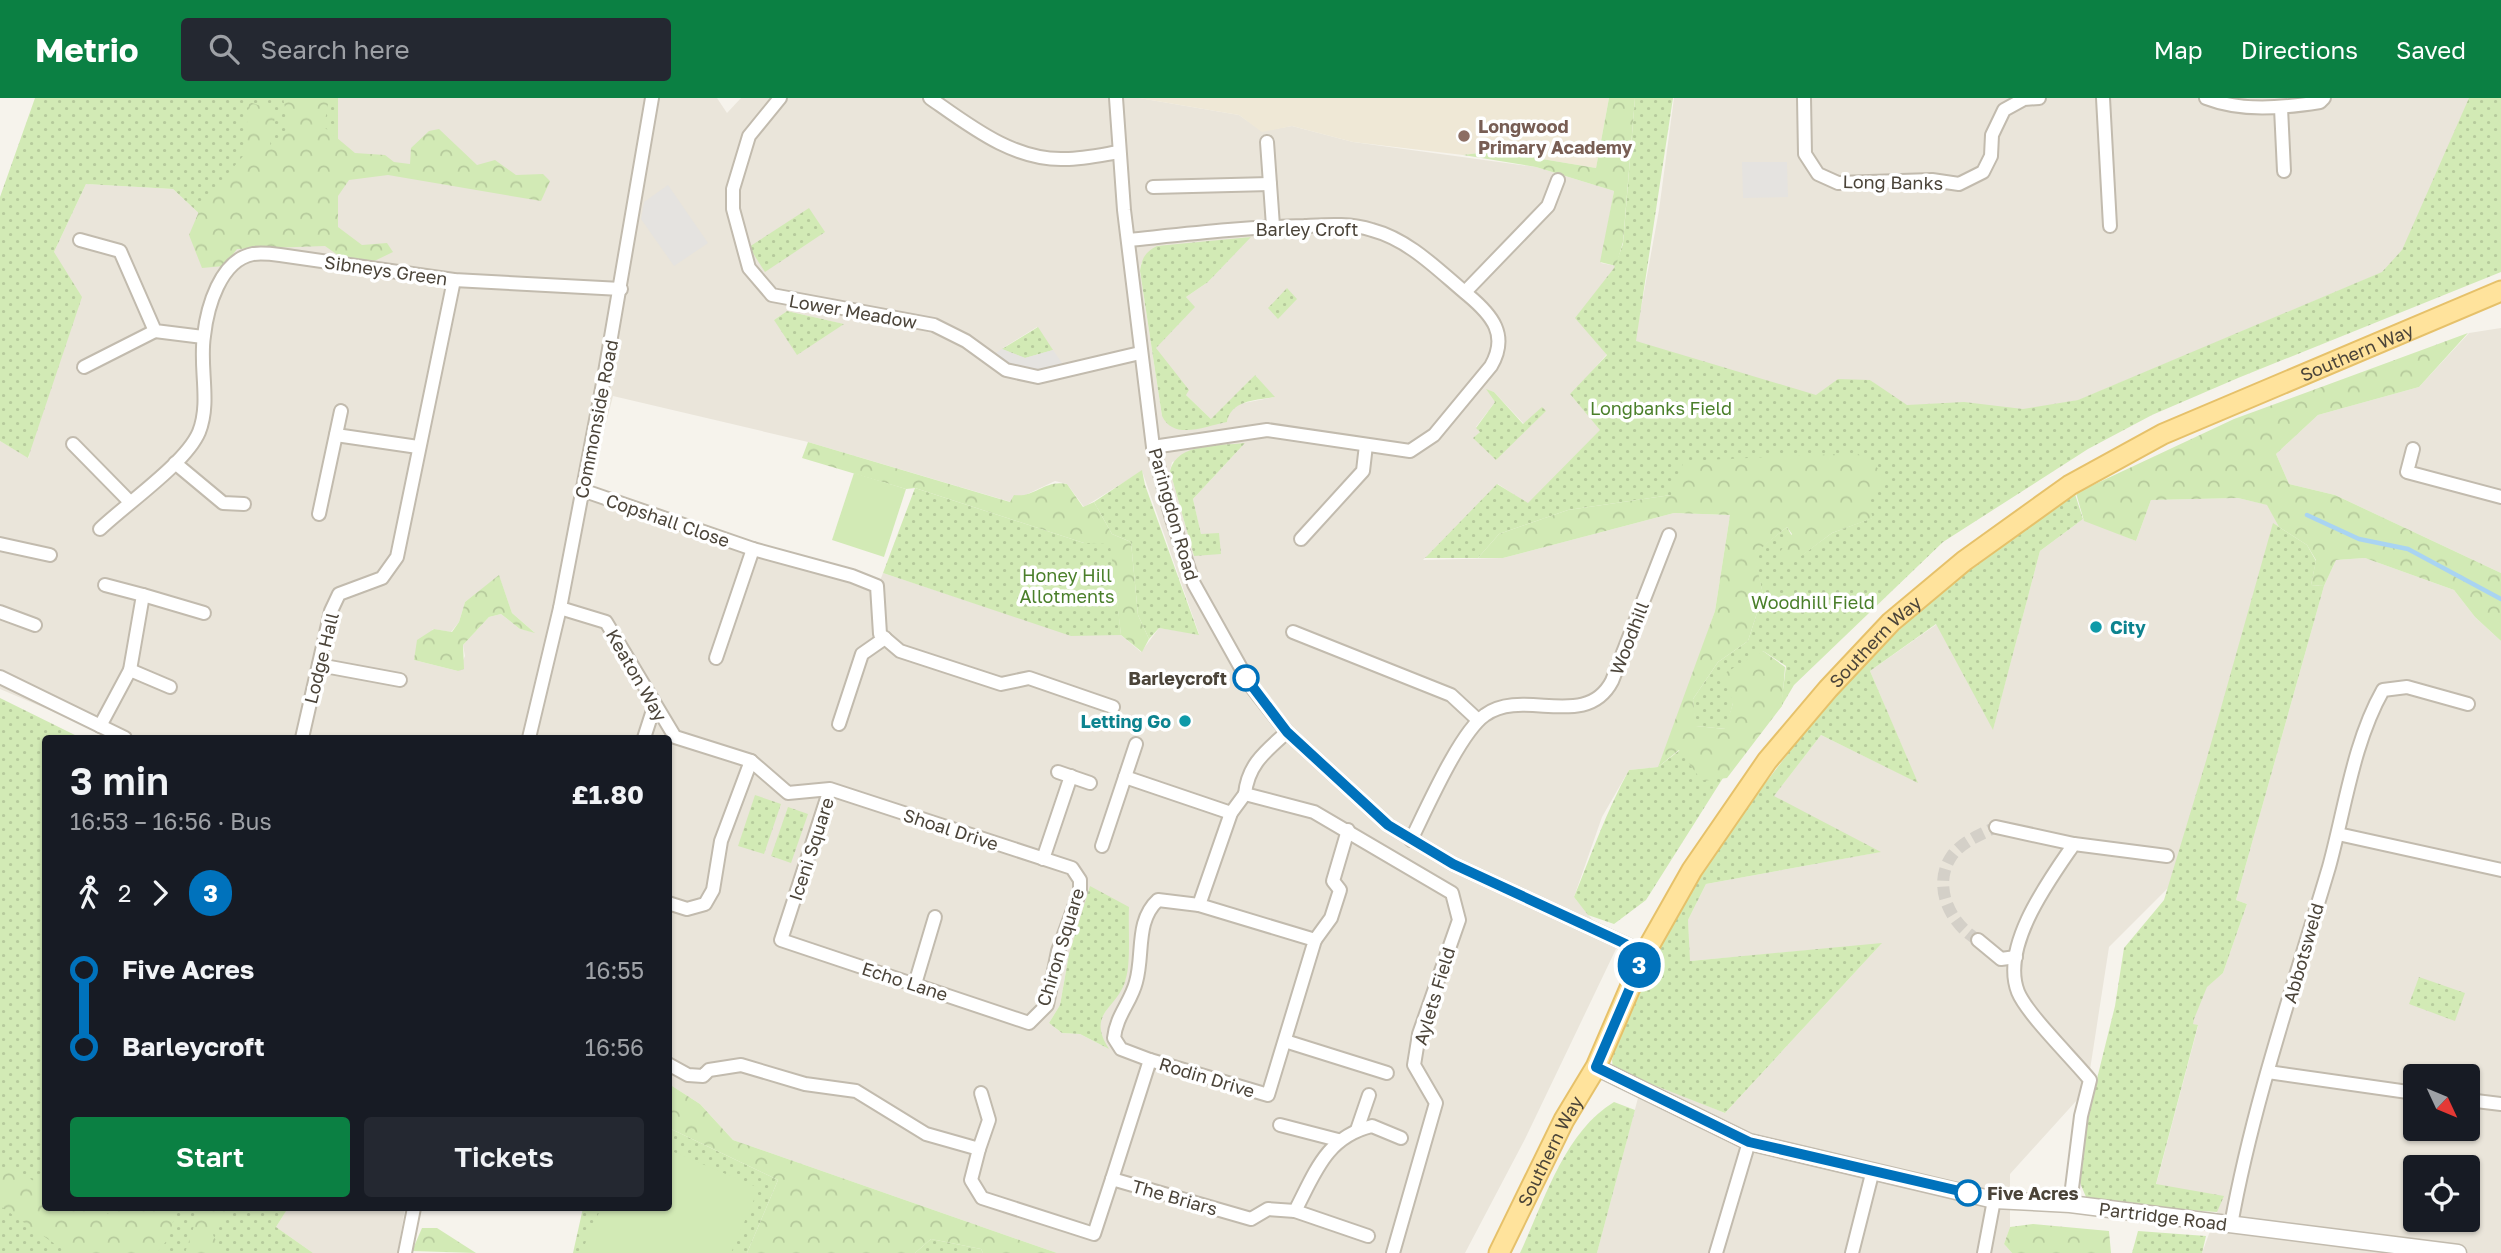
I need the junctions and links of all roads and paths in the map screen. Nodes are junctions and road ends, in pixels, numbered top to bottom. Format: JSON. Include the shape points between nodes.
{"nodes":[{"id":1,"x":652,"y":98,"type":"edge"},
{"id":2,"x":780,"y":98,"type":"edge"},
{"id":3,"x":930,"y":98,"type":"edge"},
{"id":4,"x":1116,"y":98,"type":"edge"},
{"id":5,"x":1804,"y":98,"type":"edge"},
{"id":6,"x":2039,"y":98,"type":"edge"},
{"id":7,"x":2103,"y":98,"type":"edge"},
{"id":8,"x":2206,"y":98,"type":"edge"},
{"id":9,"x":2323,"y":98,"type":"edge"},
{"id":10,"x":2022,"y":99,"type":"edge"},
{"id":11,"x":2281,"y":108,"type":"junction"},
{"id":12,"x":1267,"y":142,"type":"dead end"},
{"id":13,"x":1119,"y":152,"type":"junction"},
{"id":14,"x":2284,"y":171,"type":"dead end"},
{"id":15,"x":1558,"y":180,"type":"dead end"},
{"id":16,"x":1270,"y":184,"type":"junction"},
{"id":17,"x":1153,"y":187,"type":"dead end"},
{"id":18,"x":1273,"y":226,"type":"junction"},
{"id":19,"x":2110,"y":226,"type":"dead end"},
{"id":20,"x":80,"y":240,"type":"dead end"},
{"id":21,"x":1129,"y":240,"type":"junction"},
{"id":22,"x":454,"y":280,"type":"junction"},
{"id":23,"x":621,"y":289,"type":"junction"},
{"id":24,"x":2501,"y":291,"type":"edge"},
{"id":25,"x":1465,"y":292,"type":"junction"},
{"id":26,"x":155,"y":331,"type":"junction"},
{"id":27,"x":203,"y":337,"type":"junction"},
{"id":28,"x":1140,"y":353,"type":"junction"},
{"id":29,"x":84,"y":366,"type":"dead end"},
{"id":30,"x":341,"y":411,"type":"dead end"},
{"id":31,"x":336,"y":435,"type":"junction"},
{"id":32,"x":73,"y":444,"type":"dead end"},
{"id":33,"x":1366,"y":445,"type":"junction"},
{"id":34,"x":418,"y":447,"type":"junction"},
{"id":35,"x":1153,"y":447,"type":"junction"},
{"id":36,"x":2413,"y":449,"type":"dead end"},
{"id":37,"x":175,"y":463,"type":"junction"},
{"id":38,"x":582,"y":490,"type":"junction"},
{"id":39,"x":2501,"y":496,"type":"edge"},
{"id":40,"x":129,"y":502,"type":"junction"},
{"id":41,"x":244,"y":504,"type":"dead end"},
{"id":42,"x":319,"y":514,"type":"dead end"},
{"id":43,"x":100,"y":529,"type":"dead end"},
{"id":44,"x":1669,"y":535,"type":"dead end"},
{"id":45,"x":1301,"y":538,"type":"dead end"},
{"id":46,"x":0,"y":544,"type":"edge"},
{"id":47,"x":753,"y":549,"type":"junction"},
{"id":48,"x":50,"y":555,"type":"dead end"},
{"id":49,"x":105,"y":585,"type":"dead end"},
{"id":50,"x":143,"y":596,"type":"junction"},
{"id":51,"x":560,"y":608,"type":"junction"},
{"id":52,"x":0,"y":612,"type":"edge"},
{"id":53,"x":204,"y":613,"type":"dead end"},
{"id":54,"x":35,"y":625,"type":"dead end"},
{"id":55,"x":1293,"y":632,"type":"dead end"},
{"id":56,"x":885,"y":638,"type":"junction"},
{"id":57,"x":716,"y":658,"type":"dead end"},
{"id":58,"x":319,"y":665,"type":"junction"},
{"id":59,"x":130,"y":670,"type":"junction"},
{"id":60,"x":0,"y":677,"type":"edge"},
{"id":61,"x":400,"y":680,"type":"dead end"},
{"id":62,"x":170,"y":687,"type":"dead end"},
{"id":63,"x":2468,"y":705,"type":"dead end"},
{"id":64,"x":654,"y":707,"type":"junction"},
{"id":65,"x":1113,"y":707,"type":"dead end"},
{"id":66,"x":1478,"y":720,"type":"junction"},
{"id":67,"x":839,"y":724,"type":"dead end"},
{"id":68,"x":100,"y":726,"type":"junction"},
{"id":69,"x":1287,"y":732,"type":"junction"},
{"id":70,"x":119,"y":735,"type":"edge"},
{"id":71,"x":303,"y":735,"type":"edge"},
{"id":72,"x":530,"y":735,"type":"edge"},
{"id":73,"x":645,"y":735,"type":"edge"},
{"id":74,"x":1136,"y":744,"type":"dead end"},
{"id":75,"x":751,"y":761,"type":"junction"},
{"id":76,"x":1058,"y":772,"type":"dead end"},
{"id":77,"x":1071,"y":776,"type":"junction"},
{"id":78,"x":1125,"y":777,"type":"junction"},
{"id":79,"x":1090,"y":783,"type":"dead end"},
{"id":80,"x":831,"y":789,"type":"junction"},
{"id":81,"x":1245,"y":794,"type":"junction"},
{"id":82,"x":1231,"y":813,"type":"junction"},
{"id":83,"x":1996,"y":827,"type":"tunnel mouth"},
{"id":84,"x":1348,"y":830,"type":"junction"},
{"id":85,"x":2338,"y":834,"type":"junction"},
{"id":86,"x":1411,"y":840,"type":"junction"},
{"id":87,"x":2074,"y":844,"type":"junction"},
{"id":88,"x":1102,"y":846,"type":"dead end"},
{"id":89,"x":2167,"y":856,"type":"dead end"},
{"id":90,"x":1043,"y":859,"type":"junction"},
{"id":91,"x":1072,"y":868,"type":"joint"},
{"id":92,"x":2501,"y":870,"type":"edge"},
{"id":93,"x":672,"y":904,"type":"edge"},
{"id":94,"x":1199,"y":905,"type":"junction"},
{"id":95,"x":935,"y":918,"type":"dead end"},
{"id":96,"x":781,"y":940,"type":"joint"},
{"id":97,"x":1315,"y":940,"type":"junction"},
{"id":98,"x":1978,"y":940,"type":"tunnel mouth"},
{"id":99,"x":1645,"y":953,"type":"junction"},
{"id":100,"x":2016,"y":957,"type":"junction"},
{"id":101,"x":915,"y":985,"type":"junction"},
{"id":102,"x":1030,"y":1023,"type":"joint"},
{"id":103,"x":1285,"y":1041,"type":"junction"},
{"id":104,"x":1150,"y":1060,"type":"junction"},
{"id":105,"x":672,"y":1066,"type":"edge"},
{"id":106,"x":1596,"y":1067,"type":"junction"},
{"id":107,"x":2269,"y":1072,"type":"junction"},
{"id":108,"x":1387,"y":1073,"type":"dead end"},
{"id":109,"x":2403,"y":1091,"type":"edge"},
{"id":110,"x":981,"y":1093,"type":"dead end"},
{"id":111,"x":1369,"y":1095,"type":"dead end"},
{"id":112,"x":2480,"y":1101,"type":"edge"},
{"id":113,"x":2501,"y":1104,"type":"edge"},
{"id":114,"x":1280,"y":1125,"type":"dead end"},
{"id":115,"x":1357,"y":1130,"type":"junction"},
{"id":116,"x":1401,"y":1138,"type":"dead end"},
{"id":117,"x":1338,"y":1140,"type":"junction"},
{"id":118,"x":1749,"y":1142,"type":"junction"},
{"id":119,"x":979,"y":1149,"type":"junction"},
{"id":120,"x":1873,"y":1170,"type":"junction"},
{"id":121,"x":1112,"y":1179,"type":"junction"},
{"id":122,"x":1994,"y":1200,"type":"junction"},
{"id":123,"x":2070,"y":1204,"type":"junction"},
{"id":124,"x":413,"y":1211,"type":"edge"},
{"id":125,"x":1295,"y":1211,"type":"junction"},
{"id":126,"x":2231,"y":1224,"type":"junction"},
{"id":127,"x":1368,"y":1236,"type":"dead end"},
{"id":128,"x":405,"y":1253,"type":"edge"},
{"id":129,"x":1393,"y":1253,"type":"edge"},
{"id":130,"x":1499,"y":1253,"type":"edge"},
{"id":131,"x":1716,"y":1253,"type":"edge"},
{"id":132,"x":1852,"y":1253,"type":"edge"},
{"id":133,"x":1984,"y":1253,"type":"edge"},
{"id":134,"x":2458,"y":1253,"type":"edge"}],
"edges":[{"from":1,"to":23,"type":"street","name":"Commonside Road"},
{"from":2,"to":28,"type":"street","name":"Lower Meadow","via":[[749,136],[733,189],[733,209],[749,268],[772,295],[934,325],[1006,370],[1038,377]]},
{"from":3,"to":13,"type":"street","via":[[1017,152],[1063,160]]},
{"from":4,"to":13,"type":"street","name":"Paringdon Road"},
{"from":5,"to":10,"type":"street","name":"Long Banks","via":[[1805,154],[1818,174],[1840,183],[1931,180],[1959,184],[1983,172],[2004,110]]},
{"from":6,"to":10,"type":"street","name":"Long Banks"},
{"from":7,"to":19,"type":"street"},
{"from":8,"to":11,"type":"street","via":[[2225,106]]},
{"from":9,"to":11,"type":"street"},
{"from":11,"to":14,"type":"street"},
{"from":12,"to":16,"type":"street"},
{"from":13,"to":21,"type":"street","name":"Paringdon Road"},
{"from":15,"to":25,"type":"street","via":[[1548,205]]},
{"from":16,"to":17,"type":"street"},
{"from":16,"to":18,"type":"street"},
{"from":18,"to":21,"type":"street","name":"Barley Croft"},
{"from":18,"to":25,"type":"street","name":"Barley Croft","via":[[1372,230],[1408,246]]},
{"from":20,"to":26,"type":"street","via":[[120,251]]},
{"from":21,"to":28,"type":"street","name":"Paringdon Road"},
{"from":22,"to":23,"type":"street","name":"Sibneys Green"},
{"from":22,"to":27,"type":"street","name":"Sibneys Green","via":[[252,254],[228,268],[214,295]]},
{"from":22,"to":34,"type":"street","name":"Lodge Hall"},
{"from":23,"to":38,"type":"street","name":"Commonside Road"},
{"from":24,"to":99,"type":"main road","name":"Southern Way","via":[[2163,434],[2070,485],[1964,561],[1891,622],[1767,761],[1692,870]]},
{"from":25,"to":33,"type":"street","name":"Barley Croft","via":[[1488,311],[1497,327],[1499,345],[1491,366],[1422,446],[1403,451]]},
{"from":26,"to":27,"type":"street"},
{"from":26,"to":29,"type":"street"},
{"from":27,"to":37,"type":"street","name":"Sibneys Green","via":[[205,403],[199,432]]},
{"from":28,"to":35,"type":"street","name":"Paringdon Road"},
{"from":30,"to":31,"type":"street"},
{"from":31,"to":34,"type":"street"},
{"from":31,"to":42,"type":"street"},
{"from":32,"to":40,"type":"street"},
{"from":33,"to":35,"type":"street","name":"Barley Croft","via":[[1268,430]]},
{"from":33,"to":45,"type":"street","via":[[1363,471]]},
{"from":34,"to":58,"type":"street","name":"Lodge Hall","via":[[397,557],[382,578],[339,594]]},
{"from":35,"to":69,"type":"street","name":"Paringdon Road","via":[[1194,584],[1251,686]]},
{"from":36,"to":39,"type":"street","via":[[2407,472]]},
{"from":37,"to":40,"type":"street","name":"Sibneys Green"},
{"from":37,"to":41,"type":"street","via":[[223,503]]},
{"from":38,"to":47,"type":"street","name":"Copshall Close"},
{"from":38,"to":51,"type":"street","name":"Commonside Road"},
{"from":40,"to":43,"type":"street","name":"Sibneys Green"},
{"from":44,"to":66,"type":"street","name":"Woodhill","via":[[1603,695],[1578,706],[1502,707]]},
{"from":46,"to":48,"type":"street"},
{"from":47,"to":56,"type":"street","name":"Copshall Close","via":[[877,586],[877,619]]},
{"from":47,"to":57,"type":"street","name":"Copshall Close"},
{"from":49,"to":50,"type":"street"},
{"from":50,"to":53,"type":"street"},
{"from":50,"to":59,"type":"street"},
{"from":51,"to":64,"type":"street","name":"Keaton Way","via":[[606,622]]},
{"from":51,"to":72,"type":"street","name":"Commonside Road"},
{"from":52,"to":54,"type":"street"},
{"from":55,"to":66,"type":"street","via":[[1451,695]]},
{"from":56,"to":65,"type":"street","via":[[900,651],[1001,684],[1029,678]]},
{"from":56,"to":67,"type":"street","via":[[862,654]]},
{"from":58,"to":61,"type":"street"},
{"from":58,"to":71,"type":"street","name":"Lodge Hall"},
{"from":59,"to":62,"type":"street"},
{"from":59,"to":68,"type":"street"},
{"from":60,"to":68,"type":"street"},
{"from":63,"to":85,"type":"street","name":"Abbotsweld","via":[[2407,687],[2383,690],[2370,714]]},
{"from":64,"to":73,"type":"street"},
{"from":64,"to":75,"type":"street","name":"Keaton Way","via":[[675,737]]},
{"from":66,"to":86,"type":"street"},
{"from":68,"to":70,"type":"street"},
{"from":69,"to":81,"type":"street","via":[[1257,758]]},
{"from":69,"to":86,"type":"street","name":"Paringdon Road","via":[[1365,807]]},
{"from":74,"to":78,"type":"street"},
{"from":75,"to":80,"type":"street","name":"Iceni Square","via":[[788,793]]},
{"from":75,"to":93,"type":"street","via":[[721,841],[713,890],[705,904],[687,909]]},
{"from":76,"to":77,"type":"street"},
{"from":77,"to":79,"type":"street"},
{"from":77,"to":90,"type":"street"},
{"from":78,"to":82,"type":"street"},
{"from":78,"to":88,"type":"street"},
{"from":80,"to":90,"type":"street","name":"Shoal Drive"},
{"from":80,"to":96,"type":"street","name":"Iceni Square"},
{"from":81,"to":82,"type":"street"},
{"from":81,"to":84,"type":"street","name":"Aylets Field","via":[[1314,812]]},
{"from":82,"to":94,"type":"street"},
{"from":83,"to":87,"type":"street"},
{"from":84,"to":97,"type":"street","name":"Rodin Drive","via":[[1332,881],[1340,890],[1331,918]]},
{"from":84,"to":129,"type":"street","name":"Aylets Field","via":[[1451,893],[1459,920],[1419,1034],[1414,1065],[1436,1103]]},
{"from":85,"to":92,"type":"street"},
{"from":85,"to":107,"type":"street","name":"Abbotsweld"},
{"from":86,"to":99,"type":"street","name":"Paringdon Road"},
{"from":87,"to":89,"type":"street"},
{"from":87,"to":100,"type":"street","via":[[2024,926]]},
{"from":90,"to":91,"type":"street","name":"Shoal Drive"},
{"from":91,"to":102,"type":"street","name":"Chiron Square","via":[[1080,880],[1080,891],[1058,951],[1047,1004]]},
{"from":94,"to":97,"type":"street"},
{"from":94,"to":104,"type":"street","via":[[1158,900],[1144,920],[1136,984],[1120,1012],[1114,1038],[1121,1049]]},
{"from":95,"to":101,"type":"street"},
{"from":96,"to":101,"type":"street","name":"Echo Lane"},
{"from":97,"to":103,"type":"street","name":"Rodin Drive"},
{"from":98,"to":100,"type":"street","via":[[2001,959]]},
{"from":99,"to":106,"type":"main road","name":"Southern Way"},
{"from":100,"to":123,"type":"street","via":[[2017,989],[2027,1007],[2090,1080]]},
{"from":101,"to":102,"type":"street","name":"Echo Lane"},
{"from":103,"to":104,"type":"street","name":"Rodin Drive","via":[[1268,1095]]},
{"from":103,"to":108,"type":"street"},
{"from":104,"to":121,"type":"street","name":"Rodin Drive"},
{"from":105,"to":119,"type":"street","via":[[703,1076],[709,1070],[741,1065],[805,1084],[856,1091],[926,1134]]},
{"from":106,"to":118,"type":"street","name":"Partridge Road"},
{"from":106,"to":130,"type":"main road","name":"Southern Way","via":[[1564,1120]]},
{"from":107,"to":109,"type":"street"},
{"from":107,"to":126,"type":"street","name":"Abbotsweld","via":[[2245,1149]]},
{"from":110,"to":119,"type":"street","name":"The Briars","via":[[989,1120]]},
{"from":111,"to":115,"type":"street"},
{"from":112,"to":113,"type":"street"},
{"from":114,"to":117,"type":"street"},
{"from":115,"to":116,"type":"street","via":[[1372,1126]]},
{"from":115,"to":117,"type":"street"},
{"from":117,"to":125,"type":"street","via":[[1321,1161]]},
{"from":118,"to":120,"type":"street","name":"Partridge Road"},
{"from":118,"to":131,"type":"street"},
{"from":119,"to":121,"type":"street","name":"The Briars","via":[[971,1180],[982,1198],[1094,1234]]},
{"from":120,"to":122,"type":"street","name":"Partridge Road"},
{"from":120,"to":132,"type":"street"},
{"from":121,"to":125,"type":"street","name":"The Briars","via":[[1251,1219],[1268,1209]]},
{"from":122,"to":123,"type":"street","name":"Partridge Road"},
{"from":122,"to":133,"type":"street"},
{"from":123,"to":126,"type":"street","name":"Partridge Road"},
{"from":124,"to":128,"type":"street"},
{"from":125,"to":127,"type":"street","name":"The Briars"},
{"from":126,"to":134,"type":"street","name":"Partridge Road"}]}
